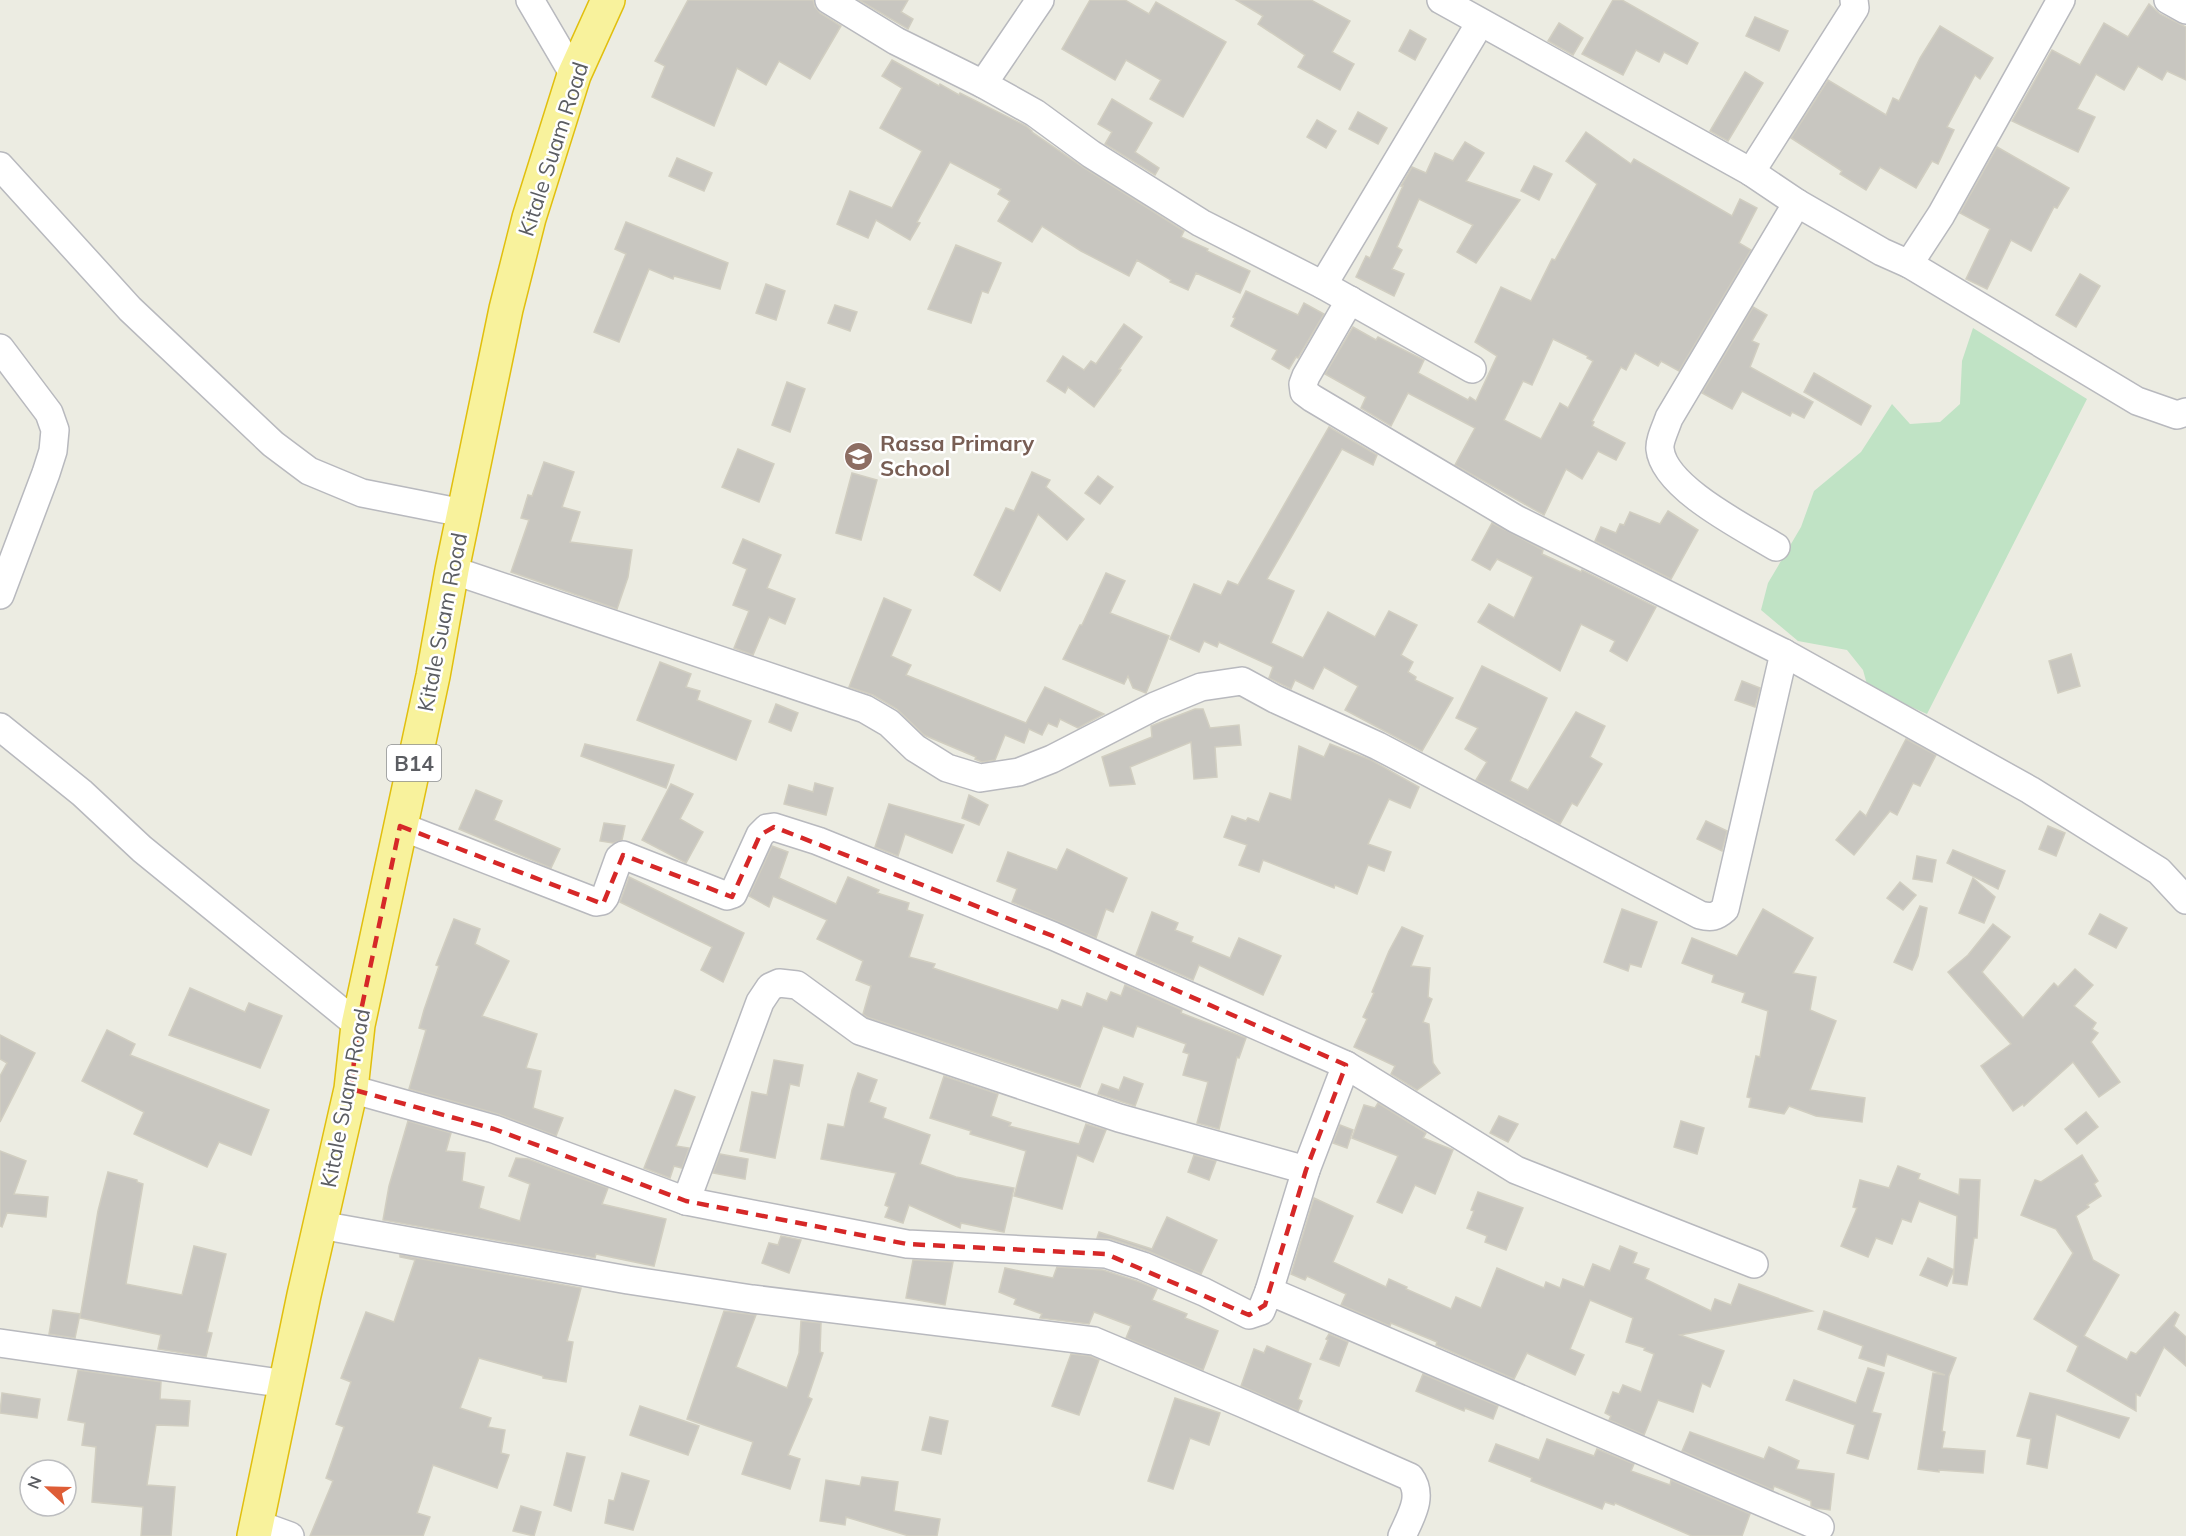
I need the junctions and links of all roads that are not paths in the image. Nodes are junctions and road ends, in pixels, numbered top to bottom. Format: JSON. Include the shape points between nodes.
{"nodes":[{"id":1,"x":530,"y":0,"type":"edge"},
{"id":2,"x":608,"y":0,"type":"edge"},
{"id":3,"x":829,"y":0,"type":"edge"},
{"id":4,"x":1040,"y":0,"type":"edge"},
{"id":5,"x":1441,"y":0,"type":"edge"},
{"id":6,"x":1854,"y":0,"type":"edge"},
{"id":7,"x":2061,"y":0,"type":"edge"},
{"id":8,"x":2168,"y":0,"type":"edge"},
{"id":9,"x":2186,"y":10,"type":"edge"},
{"id":10,"x":1480,"y":23,"type":"junction"},
{"id":11,"x":574,"y":75,"type":"junction"},
{"id":12,"x":983,"y":84,"type":"junction"},
{"id":13,"x":0,"y":165,"type":"edge"},
{"id":14,"x":1751,"y":172,"type":"junction"},
{"id":15,"x":1797,"y":203,"type":"junction"},
{"id":16,"x":1909,"y":264,"type":"junction"},
{"id":17,"x":1323,"y":285,"type":"junction"},
{"id":18,"x":1350,"y":300,"type":"junction"},
{"id":19,"x":0,"y":348,"type":"edge"},
{"id":20,"x":1472,"y":369,"type":"dead end"},
{"id":21,"x":2186,"y":412,"type":"edge"},
{"id":22,"x":463,"y":513,"type":"junction"},
{"id":23,"x":1776,"y":547,"type":"dead end"},
{"id":24,"x":452,"y":570,"type":"junction"},
{"id":25,"x":0,"y":595,"type":"edge"},
{"id":26,"x":1784,"y":653,"type":"junction"},
{"id":27,"x":0,"y":727,"type":"edge"},
{"id":28,"x":400,"y":826,"type":"junction"},
{"id":29,"x":2186,"y":900,"type":"edge"},
{"id":30,"x":358,"y":1025,"type":"junction"},
{"id":31,"x":1346,"y":1065,"type":"junction"},
{"id":32,"x":351,"y":1089,"type":"junction"},
{"id":33,"x":1306,"y":1170,"type":"junction"},
{"id":34,"x":686,"y":1201,"type":"junction"},
{"id":35,"x":320,"y":1225,"type":"junction"},
{"id":36,"x":1754,"y":1264,"type":"dead end"},
{"id":37,"x":1269,"y":1291,"type":"junction"},
{"id":38,"x":0,"y":1343,"type":"edge"},
{"id":39,"x":287,"y":1384,"type":"junction"},
{"id":40,"x":1820,"y":1527,"type":"dead end"},
{"id":41,"x":256,"y":1530,"type":"edge"},
{"id":42,"x":290,"y":1536,"type":"edge"},
{"id":43,"x":1402,"y":1536,"type":"edge"}],
"edges":[{"from":1,"to":11,"type":"street"},
{"from":2,"to":11,"type":"highway","name":"Kitale Suam Road","number":"B14"},
{"from":3,"to":12,"type":"street","via":[[896,40]]},
{"from":4,"to":12,"type":"street"},
{"from":5,"to":10,"type":"street"},
{"from":6,"to":14,"type":"street","via":[[1855,8]]},
{"from":7,"to":16,"type":"street","via":[[1941,215]]},
{"from":8,"to":9,"type":"street"},
{"from":10,"to":14,"type":"street"},
{"from":10,"to":17,"type":"street"},
{"from":11,"to":22,"type":"highway","name":"Kitale Suam Road","number":"B14","via":[[529,218]]},
{"from":12,"to":17,"type":"street","via":[[1035,112],[1091,154],[1201,223]]},
{"from":13,"to":22,"type":"street","via":[[130,309],[273,444],[309,471],[362,493]]},
{"from":14,"to":15,"type":"street"},
{"from":15,"to":16,"type":"street"},
{"from":15,"to":23,"type":"street","via":[[1669,418],[1659,448],[1668,471],[1690,494]]},
{"from":16,"to":21,"type":"street","via":[[2137,401],[2177,415]]},
{"from":17,"to":18,"type":"street"},
{"from":18,"to":20,"type":"street"},
{"from":18,"to":26,"type":"street","via":[[1306,376],[1304,392],[1516,519]]},
{"from":19,"to":25,"type":"street","via":[[49,413],[55,430],[46,473]]},
{"from":22,"to":24,"type":"highway","name":"Kitale Suam Road","number":"B14"},
{"from":24,"to":26,"type":"street","via":[[865,709],[947,768],[980,778],[1019,772],[1044,762],[1201,687],[1242,681],[1378,746],[1710,917],[1725,909]]},
{"from":24,"to":28,"type":"highway","name":"Kitale Suam Road","number":"B14"},
{"from":26,"to":29,"type":"street","via":[[2030,790],[2159,871]]},
{"from":27,"to":30,"type":"street"},
{"from":28,"to":30,"type":"highway","name":"Kitale Suam Road","number":"B14"},
{"from":28,"to":31,"type":"street","via":[[596,902],[605,897],[623,855],[722,895],[733,894],[760,835],[774,827],[1053,936]]},
{"from":30,"to":32,"type":"highway","name":"Kitale Suam Road","number":"B14"},
{"from":31,"to":33,"type":"street"},
{"from":31,"to":36,"type":"street","via":[[1516,1170]]},
{"from":32,"to":34,"type":"street","via":[[494,1129]]},
{"from":32,"to":35,"type":"highway","name":"Kitale Suam Road","number":"B14"},
{"from":33,"to":34,"type":"street","via":[[1119,1118],[860,1031],[796,985],[779,983],[770,987],[760,1002]]},
{"from":33,"to":37,"type":"street"},
{"from":34,"to":37,"type":"street","via":[[907,1244],[1106,1254],[1194,1287],[1249,1314],[1262,1311]]},
{"from":35,"to":39,"type":"highway","name":"Kitale Suam Road","number":"B14"},
{"from":35,"to":43,"type":"street","via":[[740,1298],[1094,1341],[1410,1477],[1417,1486],[1417,1501]]},
{"from":37,"to":40,"type":"street"},
{"from":38,"to":39,"type":"street"},
{"from":39,"to":41,"type":"highway","name":"Kitale Suam Road","number":"B14"},
{"from":41,"to":42,"type":"street"}]}
